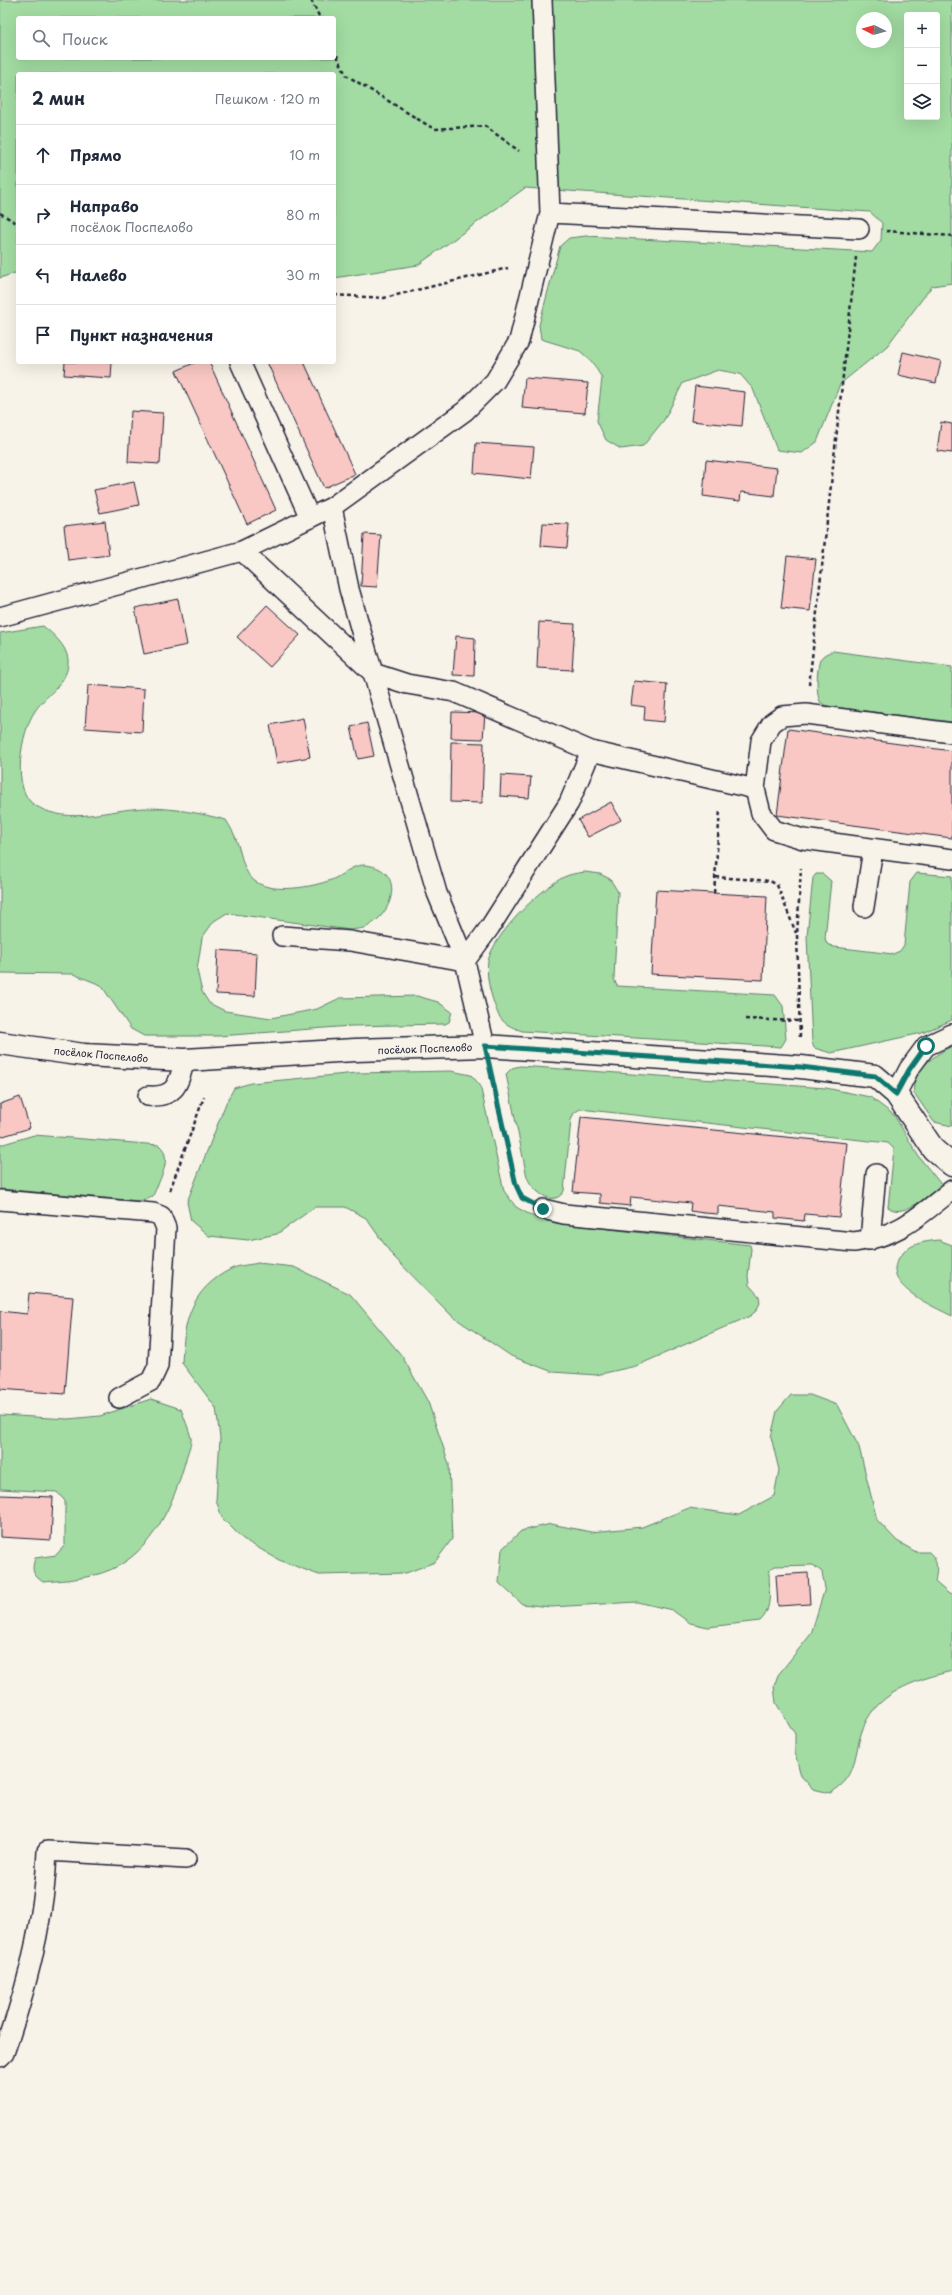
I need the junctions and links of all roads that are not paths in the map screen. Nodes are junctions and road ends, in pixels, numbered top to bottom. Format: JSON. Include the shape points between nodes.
{"nodes":[{"id":1,"x":542,"y":0,"type":"edge"},
{"id":2,"x":550,"y":213,"type":"junction"},
{"id":3,"x":859,"y":230,"type":"road end"},
{"id":4,"x":241,"y":364,"type":"edge"},
{"id":5,"x":332,"y":507,"type":"junction"},
{"id":6,"x":310,"y":518,"type":"junction"},
{"id":7,"x":242,"y":551,"type":"junction"},
{"id":8,"x":0,"y":617,"type":"edge"},
{"id":9,"x":372,"y":673,"type":"junction"},
{"id":10,"x":952,"y":733,"type":"edge"},
{"id":11,"x":591,"y":751,"type":"junction"},
{"id":12,"x":755,"y":789,"type":"junction"},
{"id":13,"x":873,"y":849,"type":"junction"},
{"id":14,"x":952,"y":860,"type":"edge"},
{"id":15,"x":864,"y":907,"type":"dead end"},
{"id":16,"x":282,"y":936,"type":"dead end"},
{"id":17,"x":465,"y":961,"type":"junction"},
{"id":18,"x":952,"y":1034,"type":"edge"},
{"id":19,"x":0,"y":1043,"type":"edge"},
{"id":20,"x":485,"y":1046,"type":"junction"},
{"id":21,"x":185,"y":1060,"type":"junction"},
{"id":22,"x":896,"y":1094,"type":"junction"},
{"id":23,"x":148,"y":1096,"type":"dead end"},
{"id":24,"x":952,"y":1165,"type":"edge"},
{"id":25,"x":876,"y":1174,"type":"dead end"},
{"id":26,"x":952,"y":1190,"type":"edge"},
{"id":27,"x":0,"y":1200,"type":"edge"},
{"id":28,"x":543,"y":1209,"type":"road end"},
{"id":29,"x":870,"y":1240,"type":"junction"},
{"id":30,"x":119,"y":1398,"type":"dead end"},
{"id":31,"x":186,"y":1859,"type":"dead end"},
{"id":32,"x":0,"y":2057,"type":"edge"}],
"edges":[{"from":1,"to":2,"type":"lane"},
{"from":2,"to":3,"type":"lane"},
{"from":2,"to":5,"type":"lane","via":[[520,341],[495,382],[465,411]]},
{"from":4,"to":6,"type":"lane"},
{"from":5,"to":6,"type":"lane"},
{"from":5,"to":9,"type":"lane","via":[[349,589]]},
{"from":6,"to":7,"type":"lane"},
{"from":7,"to":8,"type":"lane"},
{"from":7,"to":9,"type":"lane"},
{"from":9,"to":11,"type":"lane","via":[[407,684],[454,692]]},
{"from":9,"to":17,"type":"lane","via":[[437,893]]},
{"from":10,"to":12,"type":"lane","via":[[806,714],[782,716],[772,722],[761,741]]},
{"from":11,"to":12,"type":"lane"},
{"from":11,"to":17,"type":"lane","via":[[569,803],[490,927]]},
{"from":12,"to":13,"type":"lane","via":[[761,813],[774,830],[803,839]]},
{"from":13,"to":14,"type":"lane"},
{"from":13,"to":15,"type":"lane"},
{"from":16,"to":17,"type":"lane","via":[[350,941]]},
{"from":17,"to":20,"type":"lane"},
{"from":18,"to":22,"type":"lane","via":[[926,1046]]},
{"from":19,"to":21,"type":"street","name":"посёлок Поспелово","via":[[84,1055]]},
{"from":20,"to":21,"type":"street","name":"посёлок Поспелово","via":[[355,1050]]},
{"from":20,"to":22,"type":"street","name":"посёлок Поспелово","via":[[801,1067],[875,1076]]},
{"from":21,"to":23,"type":"lane","via":[[179,1083],[170,1093],[161,1097]]},
{"from":22,"to":24,"type":"street","name":"посёлок Поспелово","via":[[934,1150]]},
{"from":25,"to":29,"type":"lane"},
{"from":26,"to":29,"type":"lane","via":[[904,1227]]},
{"from":27,"to":30,"type":"lane","via":[[153,1213],[161,1216],[166,1228],[158,1366],[151,1381]]},
{"from":28,"to":29,"type":"lane","via":[[564,1214],[854,1242]]},
{"from":31,"to":32,"type":"lane","via":[[47,1851],[46,1884],[22,2003]]}]}
